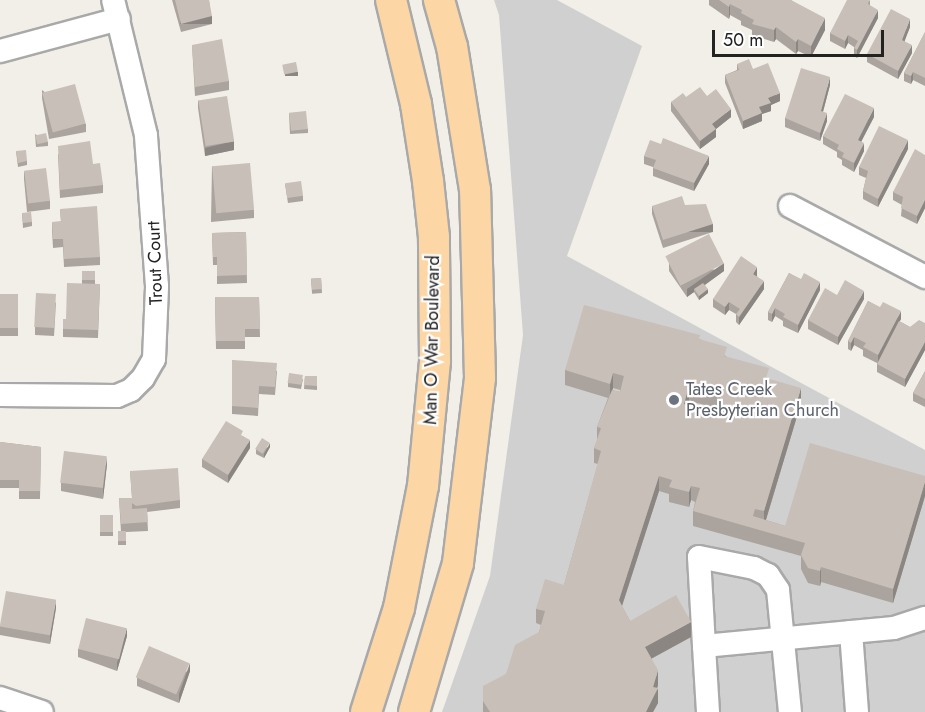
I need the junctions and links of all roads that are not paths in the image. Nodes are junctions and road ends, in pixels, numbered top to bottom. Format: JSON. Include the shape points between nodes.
{"nodes":[{"id":1,"x":391,"y":0,"type":"edge"},
{"id":2,"x":439,"y":0,"type":"edge"},
{"id":3,"x":116,"y":9,"type":"edge"},
{"id":4,"x":0,"y":51,"type":"edge"},
{"id":5,"x":790,"y":206,"type":"dead end"},
{"id":6,"x":925,"y":277,"type":"edge"},
{"id":7,"x":0,"y":395,"type":"edge"},
{"id":8,"x":925,"y":618,"type":"edge"},
{"id":9,"x":850,"y":632,"type":"junction"},
{"id":10,"x":784,"y":639,"type":"junction"},
{"id":11,"x":704,"y":646,"type":"junction"},
{"id":12,"x":0,"y":698,"type":"edge"},
{"id":13,"x":42,"y":712,"type":"edge"},
{"id":14,"x":366,"y":712,"type":"edge"},
{"id":15,"x":414,"y":712,"type":"edge"},
{"id":16,"x":708,"y":712,"type":"edge"},
{"id":17,"x":790,"y":712,"type":"edge"},
{"id":18,"x":857,"y":712,"type":"edge"}],
"edges":[{"from":1,"to":14,"type":"main road","name":"Man O War Boulevard","via":[[416,104],[428,181],[434,237],[435,361],[421,497],[399,608]]},
{"from":2,"to":15,"type":"main road","via":[[454,59],[475,190],[480,378],[458,563]]},
{"from":3,"to":4,"type":"street"},
{"from":3,"to":7,"type":"street","name":"Trout Court","via":[[146,135],[157,286],[154,359],[131,390],[117,396]]},
{"from":5,"to":6,"type":"street"},
{"from":8,"to":9,"type":"street","via":[[894,628]]},
{"from":9,"to":10,"type":"street"},
{"from":9,"to":18,"type":"street"},
{"from":10,"to":11,"type":"street"},
{"from":10,"to":11,"type":"street","via":[[778,590],[768,575],[754,568],[699,557]]},
{"from":10,"to":17,"type":"street"},
{"from":11,"to":16,"type":"street"},
{"from":12,"to":13,"type":"street"}]}
